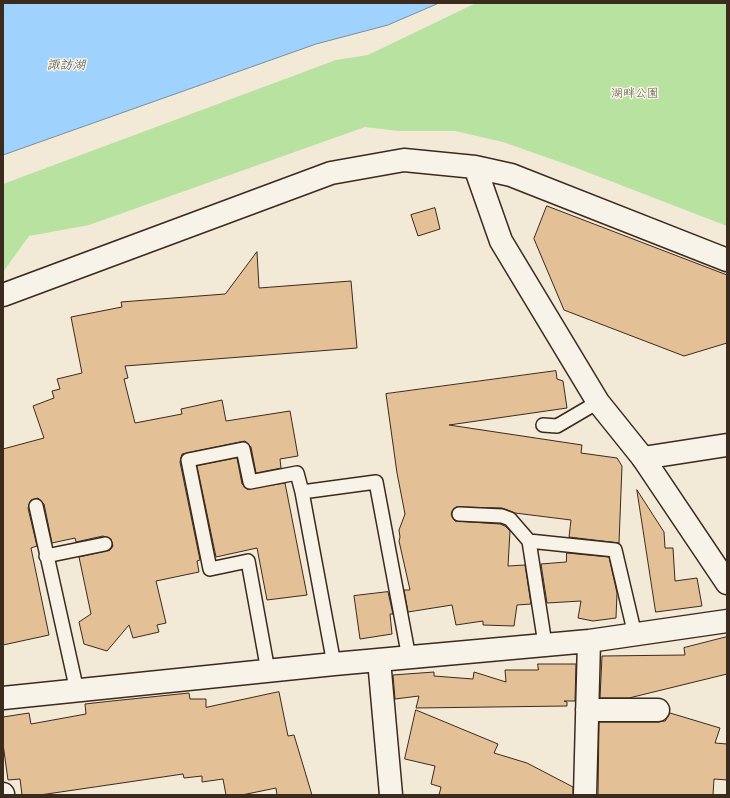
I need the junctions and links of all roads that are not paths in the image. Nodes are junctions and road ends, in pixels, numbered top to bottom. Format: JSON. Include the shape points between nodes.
{"nodes":[{"id":1,"x":475,"y":167,"type":"junction"},
{"id":2,"x":727,"y":260,"type":"edge"},
{"id":3,"x":3,"y":295,"type":"edge"},
{"id":4,"x":598,"y":402,"type":"junction"},
{"id":5,"x":543,"y":425,"type":"dead end"},
{"id":6,"x":727,"y":445,"type":"edge"},
{"id":7,"x":643,"y":458,"type":"junction"},
{"id":8,"x":302,"y":492,"type":"junction"},
{"id":9,"x":36,"y":506,"type":"dead end"},
{"id":10,"x":459,"y":514,"type":"dead end"},
{"id":11,"x":529,"y":541,"type":"junction"},
{"id":12,"x":104,"y":544,"type":"dead end"},
{"id":13,"x":46,"y":556,"type":"junction"},
{"id":14,"x":727,"y":583,"type":"edge"},
{"id":15,"x":727,"y":621,"type":"edge"},
{"id":16,"x":635,"y":635,"type":"junction"},
{"id":17,"x":589,"y":641,"type":"junction"},
{"id":18,"x":545,"y":644,"type":"junction"},
{"id":19,"x":409,"y":658,"type":"junction"},
{"id":20,"x":379,"y":660,"type":"junction"},
{"id":21,"x":334,"y":664,"type":"junction"},
{"id":22,"x":268,"y":671,"type":"junction"},
{"id":23,"x":77,"y":691,"type":"junction"},
{"id":24,"x":3,"y":698,"type":"edge"},
{"id":25,"x":587,"y":710,"type":"junction"},
{"id":26,"x":658,"y":710,"type":"dead end"},
{"id":27,"x":391,"y":795,"type":"edge"},
{"id":28,"x":585,"y":795,"type":"edge"}],
"edges":[{"from":1,"to":2,"type":"street","via":[[511,175]]},
{"from":1,"to":3,"type":"street","via":[[404,160],[331,173]]},
{"from":1,"to":4,"type":"street","via":[[501,241]]},
{"from":4,"to":5,"type":"lane","via":[[557,426]]},
{"from":4,"to":7,"type":"street"},
{"from":6,"to":7,"type":"street"},
{"from":7,"to":14,"type":"street"},
{"from":8,"to":19,"type":"lane","via":[[376,482]]},
{"from":8,"to":21,"type":"lane"},
{"from":8,"to":22,"type":"lane","via":[[297,473],[250,482],[243,449],[188,460],[210,569],[248,561]]},
{"from":9,"to":13,"type":"lane"},
{"from":10,"to":11,"type":"lane","via":[[502,516],[510,519]]},
{"from":11,"to":16,"type":"lane","via":[[615,550]]},
{"from":11,"to":18,"type":"lane"},
{"from":12,"to":13,"type":"lane"},
{"from":13,"to":23,"type":"lane"},
{"from":15,"to":16,"type":"street"},
{"from":16,"to":17,"type":"street"},
{"from":17,"to":18,"type":"street"},
{"from":17,"to":25,"type":"street"},
{"from":18,"to":19,"type":"street"},
{"from":19,"to":20,"type":"street"},
{"from":20,"to":21,"type":"street"},
{"from":20,"to":27,"type":"street"},
{"from":21,"to":22,"type":"street"},
{"from":22,"to":23,"type":"street"},
{"from":23,"to":24,"type":"street"},
{"from":25,"to":26,"type":"street"},
{"from":25,"to":28,"type":"street"}]}
